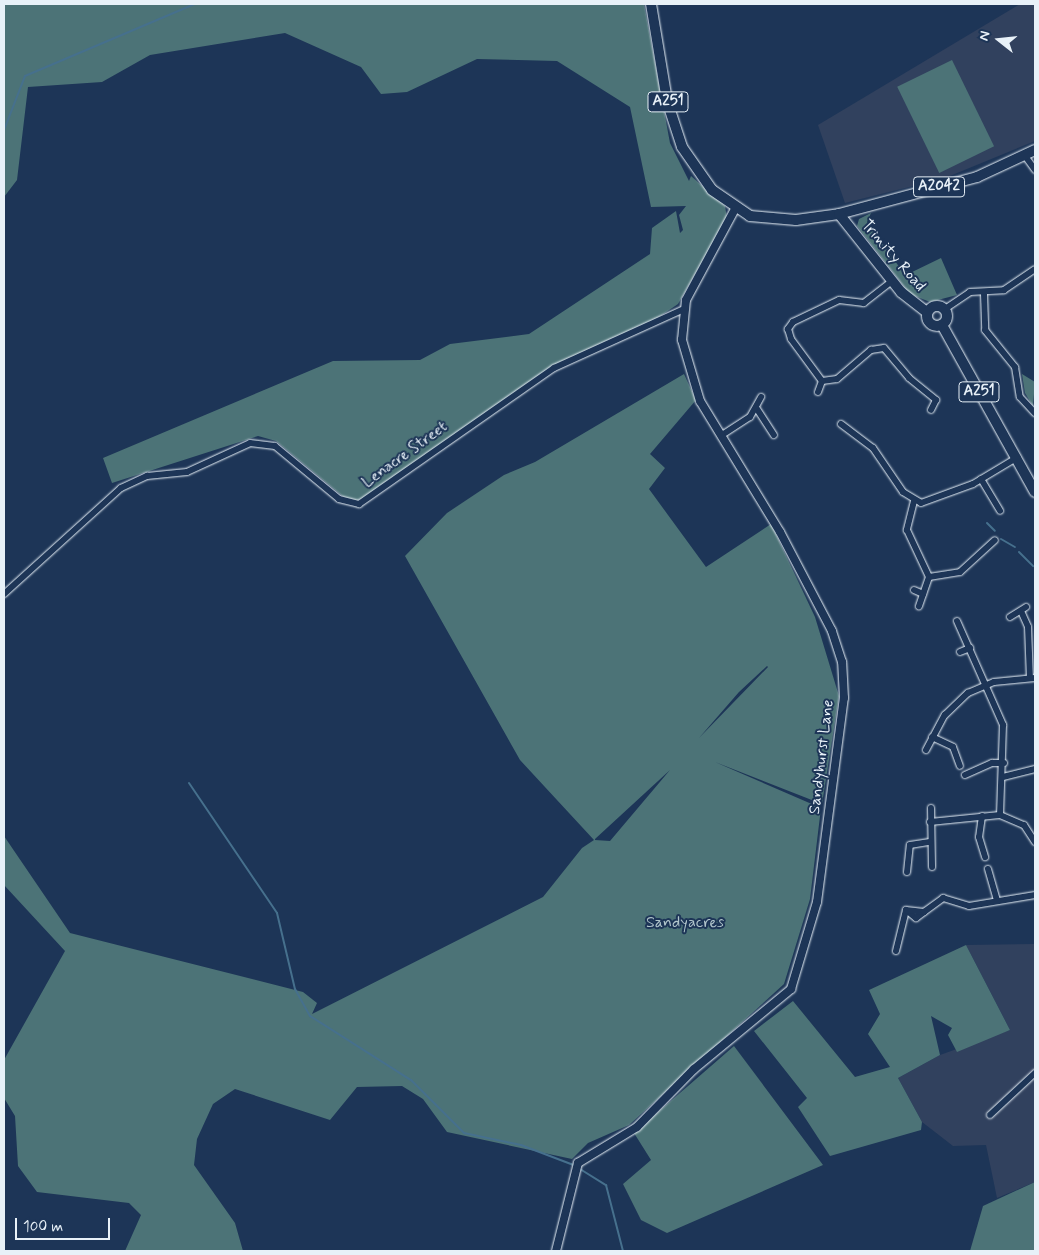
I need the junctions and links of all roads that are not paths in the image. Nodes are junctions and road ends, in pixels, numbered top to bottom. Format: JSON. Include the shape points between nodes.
{"nodes":[{"id":1,"x":651,"y":4,"type":"edge"},
{"id":2,"x":1035,"y":150,"type":"edge"},
{"id":3,"x":1025,"y":156,"type":"junction"},
{"id":4,"x":1035,"y":170,"type":"edge"},
{"id":5,"x":735,"y":209,"type":"junction"},
{"id":6,"x":839,"y":214,"type":"junction"},
{"id":7,"x":1035,"y":269,"type":"edge"},
{"id":8,"x":892,"y":280,"type":"junction"},
{"id":9,"x":984,"y":294,"type":"junction"},
{"id":10,"x":945,"y":309,"type":"junction"},
{"id":11,"x":682,"y":310,"type":"junction"},
{"id":12,"x":927,"y":312,"type":"junction"},
{"id":13,"x":942,"y":325,"type":"junction"},
{"id":14,"x":822,"y":381,"type":"junction"},
{"id":15,"x":818,"y":392,"type":"dead end"},
{"id":16,"x":761,"y":397,"type":"dead end"},
{"id":17,"x":757,"y":409,"type":"junction"},
{"id":18,"x":931,"y":410,"type":"dead end"},
{"id":19,"x":1035,"y":413,"type":"edge"},
{"id":20,"x":841,"y":424,"type":"dead end"},
{"id":21,"x":848,"y":433,"type":"junction"},
{"id":22,"x":722,"y":435,"type":"junction"},
{"id":23,"x":774,"y":435,"type":"dead end"},
{"id":24,"x":843,"y":441,"type":"dead end"},
{"id":25,"x":1019,"y":456,"type":"junction"},
{"id":26,"x":981,"y":479,"type":"junction"},
{"id":27,"x":1035,"y":492,"type":"edge"},
{"id":28,"x":914,"y":501,"type":"junction"},
{"id":29,"x":1000,"y":511,"type":"dead end"},
{"id":30,"x":907,"y":530,"type":"junction"},
{"id":31,"x":898,"y":531,"type":"dead end"},
{"id":32,"x":995,"y":540,"type":"dead end"},
{"id":33,"x":929,"y":577,"type":"junction"},
{"id":34,"x":914,"y":590,"type":"dead end"},
{"id":35,"x":4,"y":594,"type":"edge"},
{"id":36,"x":923,"y":594,"type":"junction"},
{"id":37,"x":919,"y":606,"type":"dead end"},
{"id":38,"x":1010,"y":617,"type":"dead end"},
{"id":39,"x":957,"y":621,"type":"dead end"},
{"id":40,"x":970,"y":648,"type":"junction"},
{"id":41,"x":960,"y":652,"type":"dead end"},
{"id":42,"x":1032,"y":678,"type":"edge"},
{"id":43,"x":986,"y":685,"type":"junction"},
{"id":44,"x":932,"y":737,"type":"junction"},
{"id":45,"x":926,"y":750,"type":"dead end"},
{"id":46,"x":1004,"y":763,"type":"junction"},
{"id":47,"x":960,"y":766,"type":"dead end"},
{"id":48,"x":1035,"y":769,"type":"edge"},
{"id":49,"x":965,"y":775,"type":"dead end"},
{"id":50,"x":1003,"y":778,"type":"junction"},
{"id":51,"x":930,"y":808,"type":"dead end"},
{"id":52,"x":1000,"y":815,"type":"junction"},
{"id":53,"x":982,"y":816,"type":"junction"},
{"id":54,"x":930,"y":822,"type":"junction"},
{"id":55,"x":930,"y":842,"type":"junction"},
{"id":56,"x":1035,"y":842,"type":"edge"},
{"id":57,"x":985,"y":856,"type":"dead end"},
{"id":58,"x":932,"y":867,"type":"dead end"},
{"id":59,"x":988,"y":869,"type":"dead end"},
{"id":60,"x":907,"y":872,"type":"dead end"},
{"id":61,"x":1035,"y":895,"type":"edge"},
{"id":62,"x":997,"y":900,"type":"junction"},
{"id":63,"x":896,"y":950,"type":"dead end"},
{"id":64,"x":1035,"y":1073,"type":"edge"},
{"id":65,"x":990,"y":1114,"type":"dead end"},
{"id":66,"x":556,"y":1251,"type":"edge"}],
"edges":[{"from":1,"to":5,"type":"main road","number":"A251","via":[[675,131],[702,180]]},
{"from":2,"to":3,"type":"main road","number":"A2042"},
{"from":3,"to":4,"type":"street"},
{"from":3,"to":6,"type":"main road","number":"A2042","via":[[977,177]]},
{"from":5,"to":6,"type":"main road","number":"A251","via":[[771,220]]},
{"from":5,"to":11,"type":"street"},
{"from":6,"to":8,"type":"main road","name":"Trinity Road","number":"A251"},
{"from":7,"to":9,"type":"street","via":[[1004,290]]},
{"from":8,"to":12,"type":"main road","name":"Trinity Road","number":"A251"},
{"from":8,"to":14,"type":"street","via":[[864,303],[839,300],[790,325],[790,339]]},
{"from":9,"to":10,"type":"street","via":[[965,293]]},
{"from":9,"to":19,"type":"street","via":[[985,330],[1015,367],[1020,397]]},
{"from":10,"to":12,"type":"main road","name":"Trinity Road","via":[[935,306]]},
{"from":10,"to":13,"type":"main road","via":[[948,317]]},
{"from":11,"to":22,"type":"street","name":"Sandyhurst Lane","via":[[689,375]]},
{"from":11,"to":35,"type":"street","name":"Lenacre Street","via":[[554,368],[360,504],[339,499],[275,446],[250,444],[187,472],[147,476],[121,488]]},
{"from":12,"to":13,"type":"main road","name":"Trinity Road","number":"A251","via":[[930,324]]},
{"from":13,"to":25,"type":"main road","name":"Trinity Road","number":"A251"},
{"from":14,"to":15,"type":"street"},
{"from":14,"to":18,"type":"street","via":[[837,379],[871,350],[884,348],[909,378],[936,400]]},
{"from":16,"to":17,"type":"street"},
{"from":17,"to":22,"type":"street"},
{"from":17,"to":23,"type":"street"},
{"from":20,"to":21,"type":"street"},
{"from":21,"to":24,"type":"street"},
{"from":21,"to":28,"type":"street","via":[[884,460],[900,488]]},
{"from":22,"to":66,"type":"street","name":"Sandyhurst Lane","via":[[818,603],[842,662],[844,698],[816,910],[791,989],[694,1069],[636,1126],[576,1166]]},
{"from":25,"to":26,"type":"street"},
{"from":25,"to":27,"type":"main road","name":"Trinity Road","number":"A251"},
{"from":26,"to":28,"type":"street","via":[[931,502]]},
{"from":26,"to":29,"type":"street"},
{"from":28,"to":30,"type":"street"},
{"from":30,"to":31,"type":"street"},
{"from":30,"to":33,"type":"street"},
{"from":32,"to":33,"type":"street","via":[[955,575]]},
{"from":33,"to":36,"type":"street"},
{"from":34,"to":36,"type":"street"},
{"from":36,"to":37,"type":"street"},
{"from":38,"to":42,"type":"street","via":[[1024,609]]},
{"from":39,"to":40,"type":"street"},
{"from":40,"to":41,"type":"street"},
{"from":40,"to":43,"type":"street"},
{"from":42,"to":43,"type":"street"},
{"from":43,"to":44,"type":"street","via":[[957,701]]},
{"from":43,"to":46,"type":"street","via":[[1003,725]]},
{"from":44,"to":45,"type":"street"},
{"from":44,"to":47,"type":"street","via":[[953,747]]},
{"from":46,"to":49,"type":"street","via":[[992,763]]},
{"from":46,"to":50,"type":"street"},
{"from":48,"to":50,"type":"street"},
{"from":50,"to":52,"type":"street"},
{"from":51,"to":54,"type":"street"},
{"from":52,"to":53,"type":"street"},
{"from":52,"to":56,"type":"street","via":[[1024,825]]},
{"from":53,"to":54,"type":"street"},
{"from":53,"to":57,"type":"street","via":[[979,837]]},
{"from":54,"to":55,"type":"street"},
{"from":55,"to":58,"type":"street"},
{"from":55,"to":60,"type":"street","via":[[910,843]]},
{"from":59,"to":62,"type":"street"},
{"from":61,"to":62,"type":"street"},
{"from":62,"to":63,"type":"street","via":[[968,906],[943,898],[924,912],[906,910]]},
{"from":64,"to":65,"type":"street"}]}
